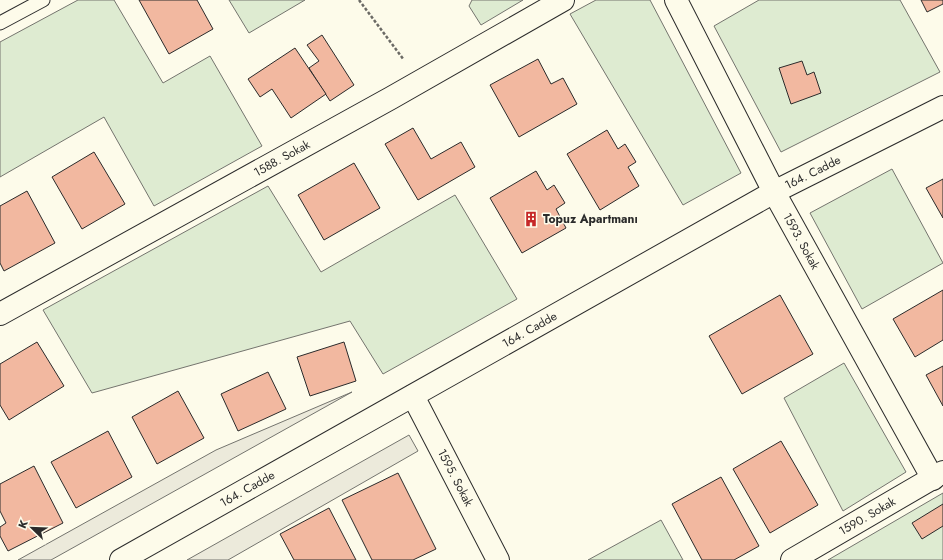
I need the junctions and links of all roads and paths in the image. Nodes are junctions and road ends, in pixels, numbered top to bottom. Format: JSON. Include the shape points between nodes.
{"nodes":[{"id":1,"x":43,"y":0,"type":"edge"},
{"id":2,"x":359,"y":0,"type":"edge"},
{"id":3,"x":562,"y":0,"type":"edge"},
{"id":4,"x":676,"y":0,"type":"edge"},
{"id":5,"x":0,"y":22,"type":"edge"},
{"id":6,"x":425,"y":79,"type":"junction"},
{"id":7,"x":943,"y":107,"type":"edge"},
{"id":8,"x":774,"y":192,"type":"junction"},
{"id":9,"x":0,"y":314,"type":"edge"},
{"id":10,"x":413,"y":396,"type":"junction"},
{"id":11,"x":938,"y":476,"type":"edge"},
{"id":12,"x":121,"y":560,"type":"edge"},
{"id":13,"x":498,"y":560,"type":"edge"},
{"id":14,"x":792,"y":560,"type":"edge"}],
"edges":[{"from":1,"to":5,"type":"lane"},
{"from":2,"to":6,"type":"path","via":[[393,46]]},
{"from":3,"to":6,"type":"street","name":"1588. Sokak"},
{"from":4,"to":8,"type":"street","name":"1593. Sokak"},
{"from":6,"to":9,"type":"street","name":"1588. Sokak"},
{"from":7,"to":8,"type":"street","name":"164. Cadde"},
{"from":8,"to":10,"type":"street","name":"164. Cadde"},
{"from":8,"to":11,"type":"street","name":"1593. Sokak"},
{"from":10,"to":12,"type":"street","name":"164. Cadde"},
{"from":10,"to":13,"type":"street","name":"1595. Sokak"},
{"from":11,"to":14,"type":"street","name":"1590. Sokak"}]}
